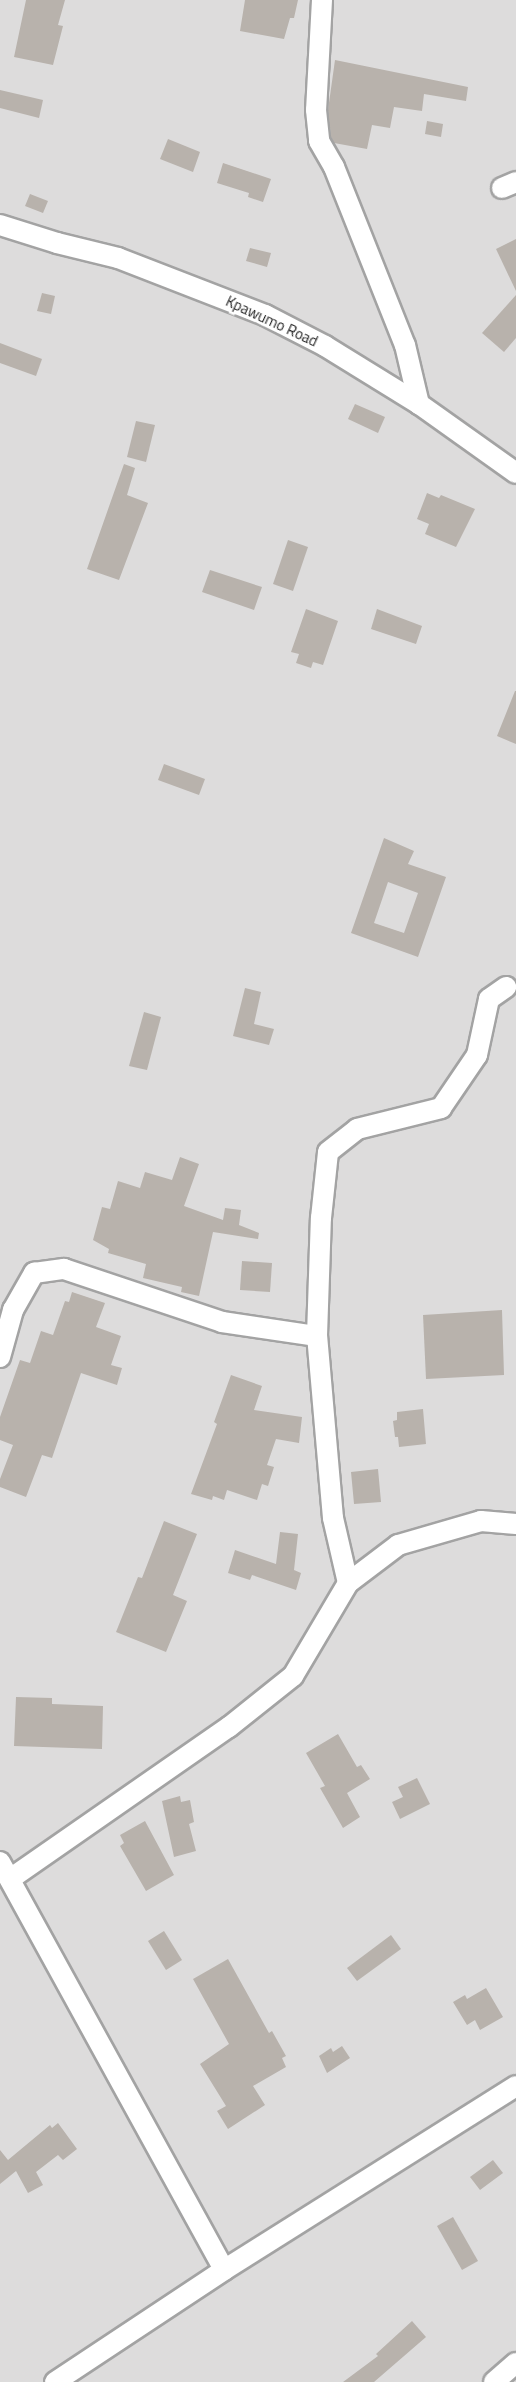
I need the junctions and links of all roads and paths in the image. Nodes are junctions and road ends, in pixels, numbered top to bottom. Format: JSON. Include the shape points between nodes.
{"nodes":[{"id":1,"x":322,"y":0,"type":"edge"},
{"id":2,"x":0,"y":225,"type":"edge"},
{"id":3,"x":419,"y":404,"type":"junction"},
{"id":4,"x":516,"y":473,"type":"edge"},
{"id":5,"x":506,"y":987,"type":"dead end"},
{"id":6,"x":317,"y":1336,"type":"junction"},
{"id":7,"x":0,"y":1357,"type":"edge"},
{"id":8,"x":516,"y":1524,"type":"edge"},
{"id":9,"x":348,"y":1583,"type":"junction"},
{"id":10,"x":0,"y":1862,"type":"edge"},
{"id":11,"x":10,"y":1880,"type":"junction"},
{"id":12,"x":516,"y":2086,"type":"edge"},
{"id":13,"x":224,"y":2270,"type":"junction"},
{"id":14,"x":516,"y":2362,"type":"edge"},
{"id":15,"x":56,"y":2382,"type":"edge"},
{"id":16,"x":494,"y":2382,"type":"edge"}],
"edges":[{"from":1,"to":3,"type":"street","via":[[316,110],[319,141],[334,167],[405,345]]},
{"from":2,"to":3,"type":"street","name":"Kpawumo Road","via":[[118,258],[265,315],[325,346]]},
{"from":3,"to":4,"type":"street","name":"Kpawumo Road"},
{"from":5,"to":6,"type":"street","via":[[489,999],[477,1055],[441,1108],[357,1129],[328,1152],[321,1218]]},
{"from":6,"to":7,"type":"street","via":[[222,1322],[64,1269],[34,1273],[13,1310]]},
{"from":6,"to":9,"type":"street","via":[[333,1518]]},
{"from":8,"to":9,"type":"street","via":[[481,1521],[398,1545]]},
{"from":9,"to":11,"type":"street","via":[[293,1676],[229,1727]]},
{"from":10,"to":11,"type":"street"},
{"from":11,"to":13,"type":"street"},
{"from":12,"to":13,"type":"street"},
{"from":13,"to":15,"type":"street"},
{"from":14,"to":16,"type":"street"}]}
